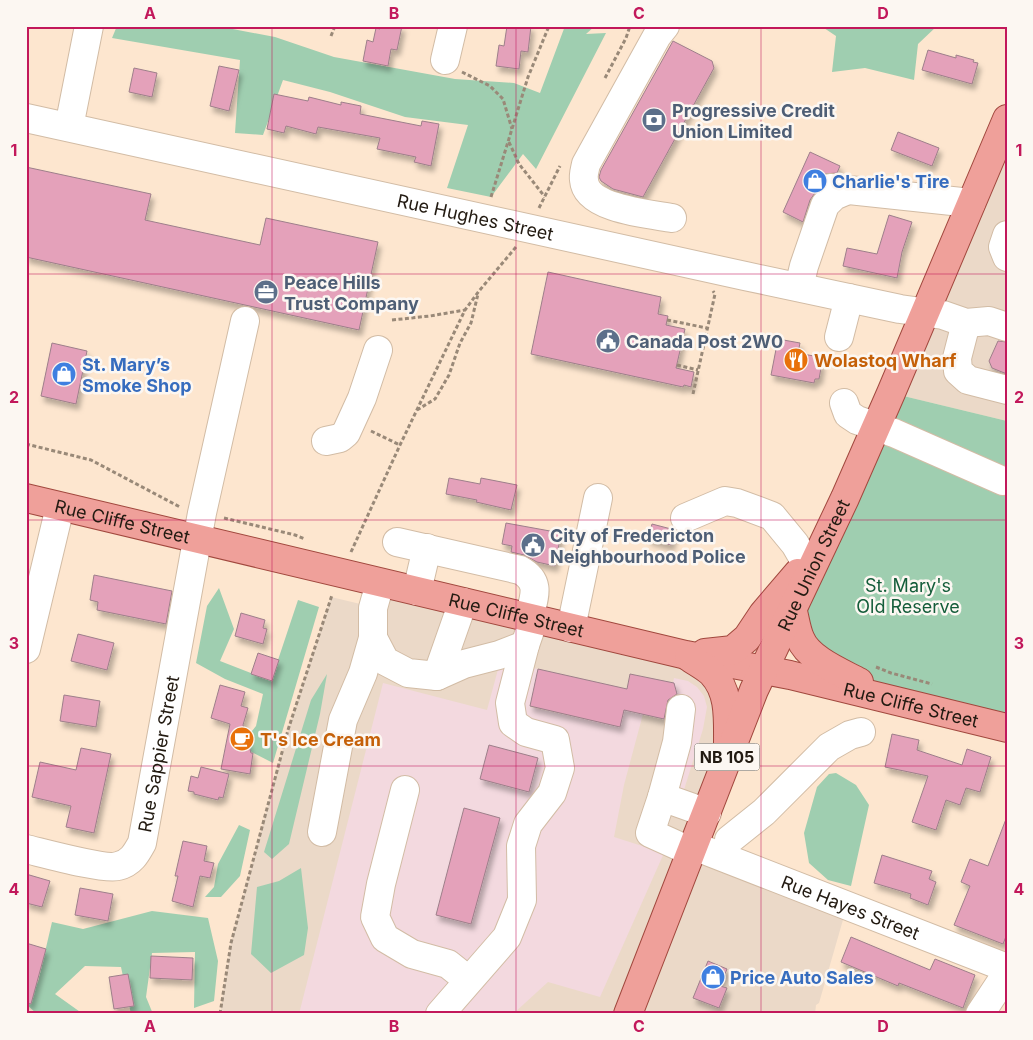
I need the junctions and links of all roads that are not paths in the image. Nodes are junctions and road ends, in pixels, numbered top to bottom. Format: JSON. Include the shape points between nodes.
{"nodes":[{"id":1,"x":89,"y":26,"type":"edge"},
{"id":2,"x":453,"y":26,"type":"edge"},
{"id":3,"x":665,"y":26,"type":"edge"},
{"id":4,"x":445,"y":60,"type":"road end"},
{"id":5,"x":26,"y":118,"type":"edge"},
{"id":6,"x":1007,"y":118,"type":"edge"},
{"id":7,"x":69,"y":127,"type":"junction"},
{"id":8,"x":971,"y":203,"type":"junction"},
{"id":9,"x":1007,"y":235,"type":"edge"},
{"id":10,"x":655,"y":256,"type":"junction"},
{"id":11,"x":1007,"y":258,"type":"edge"},
{"id":12,"x":799,"y":287,"type":"junction"},
{"id":13,"x":849,"y":298,"type":"junction"},
{"id":14,"x":925,"y":312,"type":"junction"},
{"id":15,"x":244,"y":321,"type":"dead end"},
{"id":16,"x":966,"y":323,"type":"junction"},
{"id":17,"x":1007,"y":327,"type":"edge"},
{"id":18,"x":839,"y":337,"type":"dead end"},
{"id":19,"x":378,"y":350,"type":"dead end"},
{"id":20,"x":1007,"y":390,"type":"edge"},
{"id":21,"x":844,"y":403,"type":"dead end"},
{"id":22,"x":876,"y":427,"type":"junction"},
{"id":23,"x":326,"y":441,"type":"dead end"},
{"id":24,"x":1003,"y":481,"type":"dead end"},
{"id":25,"x":26,"y":498,"type":"edge"},
{"id":26,"x":598,"y":498,"type":"dead end"},
{"id":27,"x":60,"y":507,"type":"junction"},
{"id":28,"x":685,"y":518,"type":"dead end"},
{"id":29,"x":198,"y":539,"type":"junction"},
{"id":30,"x":397,"y":542,"type":"dead end"},
{"id":31,"x":428,"y":548,"type":"junction"},
{"id":32,"x":813,"y":555,"type":"junction"},
{"id":33,"x":380,"y":582,"type":"junction"},
{"id":34,"x":417,"y":591,"type":"junction"},
{"id":35,"x":462,"y":602,"type":"junction"},
{"id":36,"x":792,"y":608,"type":"junction"},
{"id":37,"x":531,"y":619,"type":"junction"},
{"id":38,"x":570,"y":628,"type":"junction"},
{"id":39,"x":373,"y":638,"type":"junction"},
{"id":40,"x":525,"y":645,"type":"junction"},
{"id":41,"x":26,"y":649,"type":"edge"},
{"id":42,"x":686,"y":655,"type":"junction"},
{"id":43,"x":764,"y":669,"type":"junction"},
{"id":44,"x":437,"y":676,"type":"junction"},
{"id":45,"x":900,"y":703,"type":"junction"},
{"id":46,"x":681,"y":709,"type":"dead end"},
{"id":47,"x":1007,"y":728,"type":"edge"},
{"id":48,"x":861,"y":732,"type":"dead end"},
{"id":49,"x":728,"y":754,"type":"junction"},
{"id":50,"x":404,"y":790,"type":"dead end"},
{"id":51,"x":662,"y":797,"type":"junction"},
{"id":52,"x":707,"y":813,"type":"junction"},
{"id":53,"x":322,"y":832,"type":"dead end"},
{"id":54,"x":729,"y":840,"type":"dead end"},
{"id":55,"x":26,"y":849,"type":"edge"},
{"id":56,"x":693,"y":849,"type":"junction"},
{"id":57,"x":1007,"y":968,"type":"edge"},
{"id":58,"x":1007,"y":973,"type":"edge"},
{"id":59,"x":468,"y":980,"type":"junction"},
{"id":60,"x":628,"y":1013,"type":"edge"},
{"id":61,"x":440,"y":1014,"type":"edge"},
{"id":62,"x":980,"y":1014,"type":"edge"}],
"edges":[{"from":1,"to":7,"type":"street"},
{"from":2,"to":4,"type":"street"},
{"from":3,"to":10,"type":"street","via":[[586,164],[584,179],[590,195],[606,204],[676,211]]},
{"from":5,"to":7,"type":"street","name":"Rue Hughes Street"},
{"from":6,"to":8,"type":"main road","name":"Rue Union Street","number":"NB 105"},
{"from":7,"to":10,"type":"street","name":"Rue Hughes Street"},
{"from":8,"to":12,"type":"street","via":[[839,189],[825,205]]},
{"from":8,"to":14,"type":"main road","name":"Rue Union Street","number":"NB 105"},
{"from":9,"to":11,"type":"street","via":[[1003,247]]},
{"from":10,"to":12,"type":"street","name":"Rue Hughes Street","via":[[690,264],[742,286]]},
{"from":12,"to":13,"type":"street","name":"Rue Hughes Street"},
{"from":13,"to":14,"type":"street","name":"Rue Hughes Street"},
{"from":13,"to":18,"type":"street"},
{"from":14,"to":16,"type":"street","name":"Rue Hughes Street","via":[[943,314]]},
{"from":14,"to":22,"type":"main road","name":"Rue Union Street","number":"NB 105"},
{"from":15,"to":29,"type":"street","name":"Rue Sappier Street"},
{"from":16,"to":17,"type":"street","via":[[990,321]]},
{"from":16,"to":20,"type":"street","via":[[957,358],[958,371],[968,380]]},
{"from":19,"to":23,"type":"street","via":[[346,433]]},
{"from":21,"to":22,"type":"street","via":[[848,414]]},
{"from":22,"to":24,"type":"street"},
{"from":22,"to":32,"type":"main road","name":"Rue Union Street","number":"NB 105","via":[[845,498]]},
{"from":25,"to":27,"type":"main road","name":"Rue Cliffe Street"},
{"from":26,"to":38,"type":"street"},
{"from":27,"to":29,"type":"main road","name":"Rue Cliffe Street"},
{"from":27,"to":41,"type":"street"},
{"from":28,"to":32,"type":"street","via":[[724,501],[737,504],[772,516],[795,544]]},
{"from":29,"to":33,"type":"main road","name":"Rue Cliffe Street"},
{"from":29,"to":55,"type":"street","name":"Rue Sappier Street","via":[[142,843],[133,858],[117,867]]},
{"from":30,"to":31,"type":"street"},
{"from":31,"to":34,"type":"street"},
{"from":31,"to":37,"type":"street","via":[[527,574],[535,588]]},
{"from":32,"to":36,"type":"main road","name":"Rue Union Street","number":"NB 105"},
{"from":32,"to":42,"type":"main road","via":[[747,638],[733,650]]},
{"from":33,"to":34,"type":"main road","name":"Rue Cliffe Street"},
{"from":33,"to":39,"type":"street","via":[[374,608]]},
{"from":34,"to":35,"type":"main road","name":"Rue Cliffe Street"},
{"from":35,"to":37,"type":"main road","name":"Rue Cliffe Street"},
{"from":35,"to":44,"type":"street"},
{"from":36,"to":43,"type":"main road","name":"Rue Union Street","number":"NB 105"},
{"from":36,"to":45,"type":"main road","via":[[801,639],[808,650],[829,666]]},
{"from":37,"to":38,"type":"main road","name":"Rue Cliffe Street"},
{"from":37,"to":40,"type":"street"},
{"from":38,"to":42,"type":"main road","name":"Rue Cliffe Street"},
{"from":39,"to":44,"type":"street","via":[[385,662],[408,673]]},
{"from":39,"to":53,"type":"street","via":[[344,720]]},
{"from":40,"to":44,"type":"street"},
{"from":40,"to":59,"type":"street","via":[[510,703],[513,722],[526,732],[554,740],[560,768],[552,793],[528,824],[521,846],[522,900],[507,937]]},
{"from":42,"to":43,"type":"main road","name":"Rue Cliffe Street"},
{"from":42,"to":49,"type":"main road","via":[[711,672],[722,688],[728,706]]},
{"from":43,"to":45,"type":"main road","name":"Rue Cliffe Street"},
{"from":43,"to":49,"type":"main road","name":"Rue Union Street","number":"NB 105"},
{"from":45,"to":47,"type":"main road","name":"Rue Cliffe Street"},
{"from":46,"to":51,"type":"street","via":[[677,742]]},
{"from":48,"to":54,"type":"street","via":[[829,747],[764,812]]},
{"from":49,"to":52,"type":"main road","name":"Rue Union Street","number":"NB 105"},
{"from":50,"to":59,"type":"street","via":[[375,917],[385,938],[412,954],[448,964]]},
{"from":51,"to":52,"type":"street"},
{"from":51,"to":56,"type":"street","name":"Rue Hayes Street","via":[[650,833]]},
{"from":52,"to":56,"type":"main road","name":"Rue Union Street","number":"NB 105"},
{"from":56,"to":57,"type":"street","name":"Rue Hayes Street"},
{"from":56,"to":60,"type":"main road","name":"Rue Union Street","number":"NB 105"},
{"from":58,"to":62,"type":"street"},
{"from":59,"to":61,"type":"street"}]}
